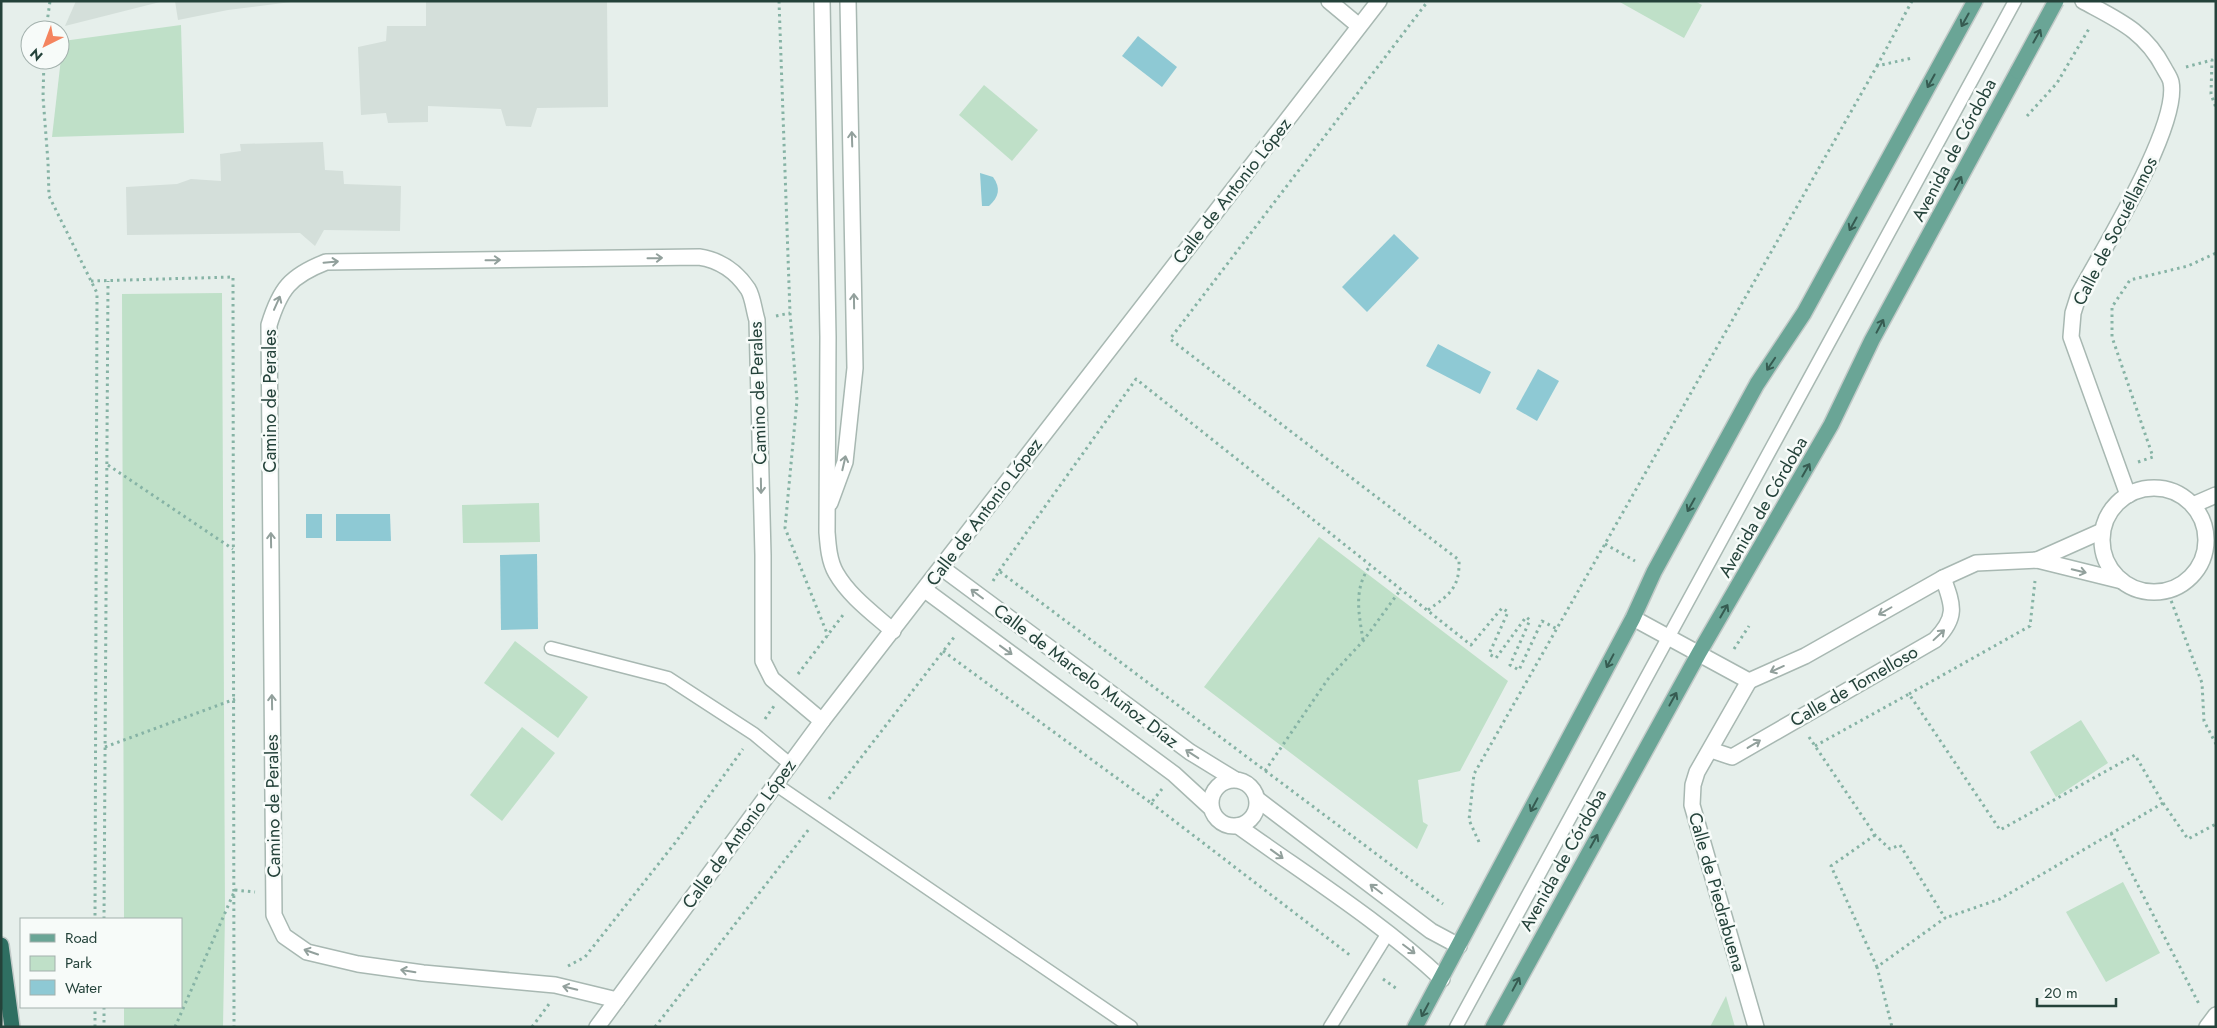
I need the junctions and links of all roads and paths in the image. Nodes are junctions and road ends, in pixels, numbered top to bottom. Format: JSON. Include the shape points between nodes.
{"nodes":[{"id":1,"x":50,"y":1,"type":"edge"},
{"id":2,"x":779,"y":1,"type":"edge"},
{"id":3,"x":822,"y":1,"type":"edge"},
{"id":4,"x":848,"y":1,"type":"edge"},
{"id":5,"x":1329,"y":1,"type":"edge"},
{"id":6,"x":1379,"y":1,"type":"edge"},
{"id":7,"x":1428,"y":1,"type":"edge"},
{"id":8,"x":1912,"y":1,"type":"edge"},
{"id":9,"x":1975,"y":1,"type":"edge"},
{"id":10,"x":2015,"y":1,"type":"edge"},
{"id":11,"x":2056,"y":1,"type":"edge"},
{"id":12,"x":2083,"y":1,"type":"edge"},
{"id":13,"x":47,"y":20,"type":"edge"},
{"id":14,"x":1359,"y":26,"type":"junction"},
{"id":15,"x":2090,"y":26,"type":"dead end"},
{"id":16,"x":1912,"y":58,"type":"dead end"},
{"id":17,"x":1877,"y":66,"type":"junction"},
{"id":18,"x":2185,"y":68,"type":"dead end"},
{"id":19,"x":44,"y":70,"type":"edge"},
{"id":20,"x":2216,"y":108,"type":"edge"},
{"id":21,"x":2026,"y":116,"type":"dead end"},
{"id":22,"x":2216,"y":253,"type":"edge"},
{"id":23,"x":91,"y":281,"type":"junction"},
{"id":24,"x":108,"y":281,"type":"junction"},
{"id":25,"x":107,"y":464,"type":"junction"},
{"id":26,"x":2118,"y":468,"type":"junction"},
{"id":27,"x":2128,"y":495,"type":"junction"},
{"id":28,"x":2216,"y":496,"type":"edge"},
{"id":29,"x":2193,"y":505,"type":"junction"},
{"id":30,"x":827,"y":508,"type":"junction"},
{"id":31,"x":2102,"y":531,"type":"junction"},
{"id":32,"x":1605,"y":544,"type":"junction"},
{"id":33,"x":234,"y":549,"type":"junction"},
{"id":34,"x":2210,"y":557,"type":"edge"},
{"id":35,"x":2037,"y":560,"type":"junction"},
{"id":36,"x":1635,"y":561,"type":"dead end"},
{"id":37,"x":1370,"y":566,"type":"junction"},
{"id":38,"x":942,"y":568,"type":"junction"},
{"id":39,"x":999,"y":571,"type":"junction"},
{"id":40,"x":1943,"y":578,"type":"junction"},
{"id":41,"x":2122,"y":581,"type":"junction"},
{"id":42,"x":1401,"y":589,"type":"junction"},
{"id":43,"x":925,"y":590,"type":"junction"},
{"id":44,"x":2162,"y":592,"type":"junction"},
{"id":45,"x":982,"y":598,"type":"junction"},
{"id":46,"x":1428,"y":610,"type":"junction"},
{"id":47,"x":844,"y":615,"type":"dead end"},
{"id":48,"x":1633,"y":618,"type":"junction"},
{"id":49,"x":966,"y":621,"type":"junction"},
{"id":50,"x":1749,"y":626,"type":"dead end"},
{"id":51,"x":1557,"y":629,"type":"junction"},
{"id":52,"x":893,"y":631,"type":"junction"},
{"id":53,"x":828,"y":636,"type":"junction"},
{"id":54,"x":1669,"y":636,"type":"junction"},
{"id":55,"x":1363,"y":641,"type":"junction"},
{"id":56,"x":551,"y":648,"type":"dead end"},
{"id":57,"x":943,"y":651,"type":"junction"},
{"id":58,"x":1699,"y":652,"type":"junction"},
{"id":59,"x":1730,"y":656,"type":"dead end"},
{"id":60,"x":794,"y":679,"type":"dead end"},
{"id":61,"x":1750,"y":681,"type":"junction"},
{"id":62,"x":1910,"y":694,"type":"junction"},
{"id":63,"x":234,"y":699,"type":"junction"},
{"id":64,"x":776,"y":704,"type":"dead end"},
{"id":65,"x":1797,"y":719,"type":"junction"},
{"id":66,"x":822,"y":722,"type":"junction"},
{"id":67,"x":1208,"y":728,"type":"junction"},
{"id":68,"x":754,"y":734,"type":"junction"},
{"id":69,"x":2216,"y":744,"type":"edge"},
{"id":70,"x":1815,"y":746,"type":"junction"},
{"id":71,"x":105,"y":747,"type":"junction"},
{"id":72,"x":1711,"y":750,"type":"junction"},
{"id":73,"x":1190,"y":752,"type":"junction"},
{"id":74,"x":790,"y":764,"type":"junction"},
{"id":75,"x":1265,"y":771,"type":"junction"},
{"id":76,"x":1174,"y":774,"type":"junction"},
{"id":77,"x":1234,"y":779,"type":"junction"},
{"id":78,"x":775,"y":784,"type":"junction"},
{"id":79,"x":1257,"y":799,"type":"junction"},
{"id":80,"x":1151,"y":803,"type":"junction"},
{"id":81,"x":2162,"y":803,"type":"junction"},
{"id":82,"x":1211,"y":808,"type":"junction"},
{"id":83,"x":818,"y":813,"type":"junction"},
{"id":84,"x":2216,"y":824,"type":"edge"},
{"id":85,"x":1238,"y":826,"type":"junction"},
{"id":86,"x":2111,"y":833,"type":"junction"},
{"id":87,"x":1875,"y":835,"type":"junction"},
{"id":88,"x":1480,"y":842,"type":"dead end"},
{"id":89,"x":234,"y":890,"type":"junction"},
{"id":90,"x":1443,"y":904,"type":"dead end"},
{"id":91,"x":95,"y":918,"type":"edge"},
{"id":92,"x":104,"y":918,"type":"edge"},
{"id":93,"x":1945,"y":918,"type":"junction"},
{"id":94,"x":1388,"y":933,"type":"junction"},
{"id":95,"x":1,"y":945,"type":"edge"},
{"id":96,"x":1460,"y":946,"type":"junction"},
{"id":97,"x":1366,"y":968,"type":"junction"},
{"id":98,"x":1877,"y":968,"type":"junction"},
{"id":99,"x":1442,"y":979,"type":"junction"},
{"id":100,"x":555,"y":984,"type":"junction"},
{"id":101,"x":1397,"y":989,"type":"dead end"},
{"id":102,"x":617,"y":1000,"type":"junction"},
{"id":103,"x":95,"y":1008,"type":"edge"},
{"id":104,"x":104,"y":1008,"type":"edge"},
{"id":105,"x":2211,"y":1022,"type":"edge"},
{"id":106,"x":12,"y":1027,"type":"edge"},
{"id":107,"x":95,"y":1027,"type":"edge"},
{"id":108,"x":104,"y":1027,"type":"edge"},
{"id":109,"x":175,"y":1027,"type":"edge"},
{"id":110,"x":234,"y":1027,"type":"edge"},
{"id":111,"x":532,"y":1027,"type":"edge"},
{"id":112,"x":596,"y":1027,"type":"edge"},
{"id":113,"x":655,"y":1027,"type":"edge"},
{"id":114,"x":1131,"y":1027,"type":"edge"},
{"id":115,"x":1330,"y":1027,"type":"edge"},
{"id":116,"x":1415,"y":1027,"type":"edge"},
{"id":117,"x":1456,"y":1027,"type":"edge"},
{"id":118,"x":1493,"y":1027,"type":"edge"},
{"id":119,"x":1756,"y":1027,"type":"edge"},
{"id":120,"x":1892,"y":1027,"type":"edge"}],
"edges":[{"from":1,"to":13,"type":"path"},
{"from":2,"to":53,"type":"path","via":[[790,313],[797,400],[785,528]]},
{"from":3,"to":30,"type":"street","via":[[828,337]]},
{"from":30,"to":4,"type":"street","one_way":true,"via":[[846,462],[855,368]]},
{"from":5,"to":14,"type":"street"},
{"from":6,"to":14,"type":"street","name":"Calle de Antonio López"},
{"from":7,"to":46,"type":"path","via":[[1170,339],[1459,560],[1460,575],[1452,591]]},
{"from":8,"to":17,"type":"path"},
{"from":9,"to":48,"type":"main road","one_way":true,"via":[[1804,313],[1757,384],[1654,572]]},
{"from":10,"to":54,"type":"lane","name":"Avenida de Córdoba"},
{"from":58,"to":11,"type":"main road","name":"Avenida de Córdoba","one_way":true,"bridge":true,"via":[[1831,425],[1872,340]]},
{"from":12,"to":26,"type":"street","name":"Calle de Socuéllamos","via":[[2141,35],[2171,82],[2169,115],[2160,143],[2079,294],[2072,314],[2071,337]]},
{"from":14,"to":38,"type":"street","name":"Calle de Antonio López"},
{"from":15,"to":21,"type":"path","via":[[2057,83]]},
{"from":16,"to":17,"type":"path"},
{"from":17,"to":32,"type":"path"},
{"from":18,"to":20,"type":"path","via":[[2212,60],[2211,94]]},
{"from":19,"to":23,"type":"path","via":[[49,196]]},
{"from":22,"to":26,"type":"path","via":[[2188,266],[2130,280],[2112,308],[2112,337],[2152,457]]},
{"from":23,"to":24,"type":"path"},
{"from":23,"to":91,"type":"path","via":[[97,292]]},
{"from":24,"to":25,"type":"path"},
{"from":24,"to":33,"type":"path","via":[[233,277]]},
{"from":25,"to":33,"type":"path"},
{"from":25,"to":71,"type":"path"},
{"from":26,"to":27,"type":"street","name":"Calle de Socuéllamos"},
{"from":27,"to":29,"type":"street","via":[[2144,489],[2162,488],[2179,494]]},
{"from":27,"to":31,"type":"street","via":[[2107,516]]},
{"from":28,"to":29,"type":"street"},
{"from":29,"to":34,"type":"street","via":[[2206,531]]},
{"from":30,"to":52,"type":"street","via":[[829,552],[836,572],[857,598]]},
{"from":31,"to":35,"type":"street"},
{"from":31,"to":41,"type":"street","via":[[2105,558]]},
{"from":32,"to":36,"type":"path"},
{"from":32,"to":51,"type":"path"},
{"from":33,"to":63,"type":"path"},
{"from":34,"to":44,"type":"street","via":[[2180,586]]},
{"from":35,"to":40,"type":"street","via":[[1976,563]]},
{"from":35,"to":41,"type":"street","one_way":true},
{"from":35,"to":62,"type":"path","via":[[2030,626]]},
{"from":37,"to":39,"type":"path","via":[[1136,378]]},
{"from":37,"to":42,"type":"path"},
{"from":37,"to":55,"type":"path","via":[[1363,576],[1358,599]]},
{"from":38,"to":43,"type":"street","name":"Calle de Antonio López"},
{"from":45,"to":38,"type":"street","name":"Calle de Marcelo Muñoz Díaz","one_way":true},
{"from":39,"to":45,"type":"path"},
{"from":39,"to":67,"type":"path"},
{"from":40,"to":61,"type":"street","one_way":true,"via":[[1805,656]]},
{"from":65,"to":40,"type":"street","name":"Calle de Tomelloso","one_way":true,"via":[[1935,640],[1948,627],[1953,610]]},
{"from":41,"to":44,"type":"street","via":[[2134,589]]},
{"from":42,"to":46,"type":"path"},
{"from":42,"to":55,"type":"path"},
{"from":43,"to":49,"type":"street","name":"Calle de Marcelo Muñoz Díaz"},
{"from":43,"to":52,"type":"street","name":"Calle de Antonio López"},
{"from":44,"to":69,"type":"path","via":[[2169,595],[2202,683],[2204,722]]},
{"from":45,"to":73,"type":"street","name":"Calle de Marcelo Muñoz Díaz"},
{"from":46,"to":51,"type":"path","via":[[1471,644],[1502,608],[1508,612],[1489,654],[1496,658],[1526,617],[1530,620],[1510,665],[1519,670],[1542,621]]},
{"from":47,"to":53,"type":"path"},
{"from":48,"to":54,"type":"street"},
{"from":48,"to":96,"type":"main road","one_way":true},
{"from":49,"to":57,"type":"path"},
{"from":49,"to":76,"type":"street","name":"Calle de Marcelo Muñoz Díaz","one_way":true},
{"from":50,"to":59,"type":"path"},
{"from":51,"to":88,"type":"path","via":[[1474,774],[1469,820]]},
{"from":52,"to":66,"type":"street","name":"Calle de Antonio López"},
{"from":53,"to":60,"type":"path"},
{"from":54,"to":58,"type":"street"},
{"from":54,"to":117,"type":"lane","name":"Avenida de Córdoba"},
{"from":55,"to":75,"type":"path","via":[[1328,679]]},
{"from":56,"to":68,"type":"lane","via":[[668,678]]},
{"from":57,"to":80,"type":"path"},
{"from":57,"to":83,"type":"path"},
{"from":58,"to":61,"type":"street"},
{"from":118,"to":58,"type":"main road","name":"Avenida de Córdoba","one_way":true},
{"from":61,"to":72,"type":"street","name":"Calle de Piedrabuena"},
{"from":62,"to":70,"type":"path"},
{"from":62,"to":81,"type":"path","via":[[2000,830],[2135,755]]},
{"from":63,"to":71,"type":"path"},
{"from":63,"to":89,"type":"path"},
{"from":64,"to":68,"type":"path"},
{"from":65,"to":70,"type":"path"},
{"from":72,"to":65,"type":"street","name":"Calle de Tomelloso","one_way":true,"via":[[1732,757]]},
{"from":66,"to":74,"type":"street","name":"Calle de Antonio López"},
{"from":100,"to":66,"type":"street","name":"Camino de Perales","one_way":true,"via":[[422,973],[358,964],[307,952],[284,936],[274,915],[269,325],[276,303],[288,283],[305,270],[326,262],[698,257],[715,260],[730,270],[749,290],[757,320],[763,661],[772,679]]},
{"from":67,"to":73,"type":"path"},
{"from":67,"to":75,"type":"path"},
{"from":68,"to":74,"type":"lane"},
{"from":68,"to":100,"type":"path","via":[[675,843],[585,958],[563,969]]},
{"from":70,"to":87,"type":"path"},
{"from":71,"to":92,"type":"path"},
{"from":72,"to":119,"type":"street","name":"Calle de Piedrabuena","via":[[1693,786],[1692,805]]},
{"from":77,"to":73,"type":"street","name":"Calle de Marcelo Muñoz Díaz","one_way":true},
{"from":74,"to":78,"type":"street","name":"Calle de Antonio López"},
{"from":75,"to":90,"type":"path"},
{"from":76,"to":80,"type":"path"},
{"from":76,"to":82,"type":"street","name":"Calle de Marcelo Muñoz Díaz"},
{"from":77,"to":79,"type":"street","name":"Calle de Marcelo Muñoz Díaz","via":[[1252,787]]},
{"from":77,"to":82,"type":"street","via":[[1215,788]]},
{"from":78,"to":83,"type":"lane"},
{"from":78,"to":102,"type":"street","name":"Calle de Antonio López"},
{"from":79,"to":85,"type":"street","via":[[1250,819]]},
{"from":96,"to":79,"type":"street","name":"Calle de Marcelo Muñoz Díaz","one_way":true,"via":[[1431,931]]},
{"from":80,"to":97,"type":"path"},
{"from":81,"to":84,"type":"path","via":[[2188,839]]},
{"from":81,"to":86,"type":"path"},
{"from":82,"to":85,"type":"street","name":"Calle de Marcelo Muñoz Díaz","via":[[1218,820]]},
{"from":83,"to":113,"type":"path","via":[[805,835]]},
{"from":83,"to":114,"type":"lane"},
{"from":85,"to":94,"type":"street","name":"Calle de Marcelo Muñoz Díaz","one_way":true},
{"from":86,"to":93,"type":"path","via":[[2000,899]]},
{"from":86,"to":105,"type":"path"},
{"from":87,"to":93,"type":"path","via":[[1890,849],[1900,845]]},
{"from":87,"to":98,"type":"path","via":[[1831,866]]},
{"from":89,"to":109,"type":"path"},
{"from":89,"to":110,"type":"path"},
{"from":93,"to":98,"type":"path"},
{"from":94,"to":97,"type":"lane"},
{"from":94,"to":99,"type":"street","name":"Calle de Marcelo Muñoz Díaz","one_way":true},
{"from":95,"to":106,"type":"highway"},
{"from":96,"to":99,"type":"main road"},
{"from":97,"to":101,"type":"path"},
{"from":97,"to":115,"type":"lane"},
{"from":98,"to":120,"type":"path"},
{"from":99,"to":116,"type":"main road","one_way":true},
{"from":102,"to":100,"type":"street","name":"Camino de Perales","one_way":true},
{"from":100,"to":111,"type":"path","via":[[548,1006]]},
{"from":102,"to":112,"type":"street","name":"Calle de Antonio López"},
{"from":103,"to":107,"type":"path"},
{"from":104,"to":108,"type":"path"}]}
